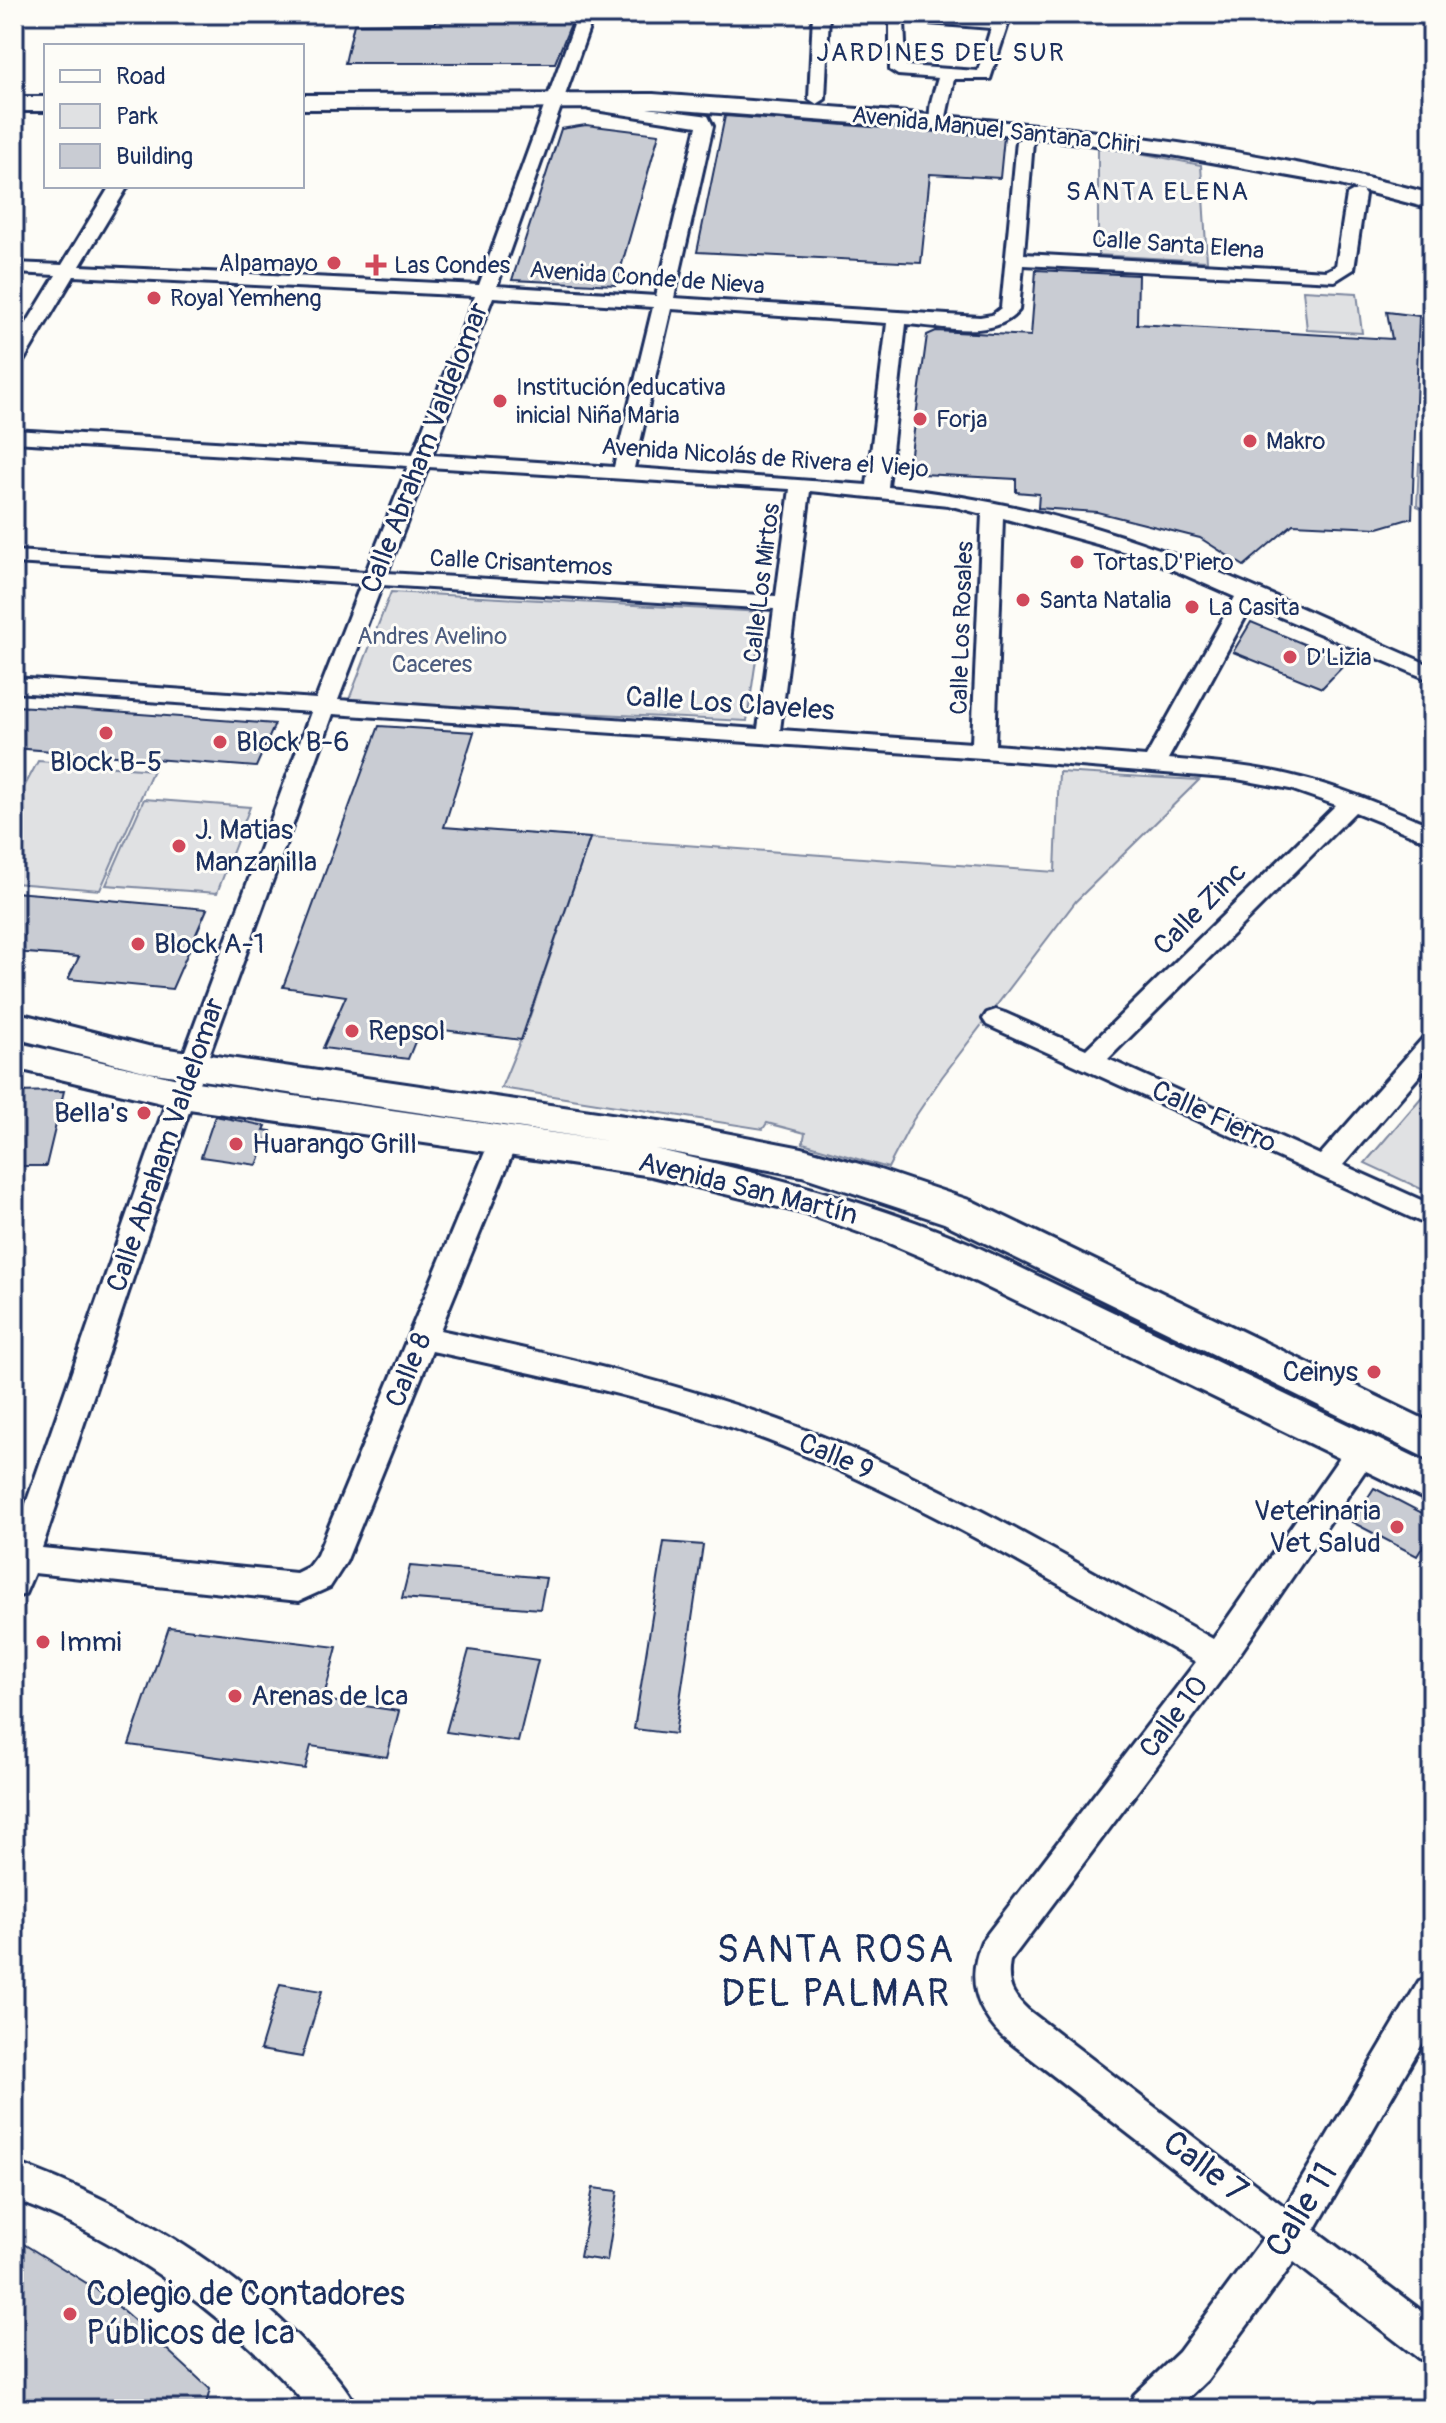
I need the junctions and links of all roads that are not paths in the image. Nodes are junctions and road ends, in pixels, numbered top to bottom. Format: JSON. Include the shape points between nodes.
{"nodes":[{"id":1,"x":586,"y":14,"type":"edge"},
{"id":2,"x":821,"y":14,"type":"edge"},
{"id":3,"x":947,"y":74,"type":"junction"},
{"id":4,"x":304,"y":81,"type":"edge"},
{"id":5,"x":14,"y":83,"type":"edge"},
{"id":6,"x":44,"y":83,"type":"edge"},
{"id":7,"x":557,"y":89,"type":"junction"},
{"id":8,"x":817,"y":99,"type":"junction"},
{"id":9,"x":586,"y":100,"type":"junction"},
{"id":10,"x":304,"y":102,"type":"edge"},
{"id":11,"x":14,"y":104,"type":"edge"},
{"id":12,"x":44,"y":104,"type":"edge"},
{"id":13,"x":938,"y":115,"type":"junction"},
{"id":14,"x":1025,"y":141,"type":"dead end"},
{"id":15,"x":118,"y":188,"type":"edge"},
{"id":16,"x":1432,"y":188,"type":"edge"},
{"id":17,"x":1356,"y":195,"type":"dead end"},
{"id":18,"x":1432,"y":202,"type":"edge"},
{"id":19,"x":1017,"y":259,"type":"junction"},
{"id":20,"x":14,"y":268,"type":"edge"},
{"id":21,"x":68,"y":271,"type":"junction"},
{"id":22,"x":486,"y":291,"type":"junction"},
{"id":23,"x":664,"y":303,"type":"junction"},
{"id":24,"x":897,"y":319,"type":"junction"},
{"id":25,"x":14,"y":360,"type":"edge"},
{"id":26,"x":14,"y":436,"type":"edge"},
{"id":27,"x":421,"y":463,"type":"junction"},
{"id":28,"x":623,"y":473,"type":"junction"},
{"id":29,"x":801,"y":484,"type":"junction"},
{"id":30,"x":877,"y":490,"type":"junction"},
{"id":31,"x":993,"y":508,"type":"junction"},
{"id":32,"x":14,"y":557,"type":"edge"},
{"id":33,"x":375,"y":581,"type":"junction"},
{"id":34,"x":1248,"y":593,"type":"junction"},
{"id":35,"x":785,"y":603,"type":"junction"},
{"id":36,"x":1429,"y":668,"type":"edge"},
{"id":37,"x":14,"y":685,"type":"edge"},
{"id":38,"x":324,"y":708,"type":"junction"},
{"id":39,"x":768,"y":736,"type":"junction"},
{"id":40,"x":983,"y":751,"type":"junction"},
{"id":41,"x":1153,"y":765,"type":"junction"},
{"id":42,"x":1352,"y":802,"type":"junction"},
{"id":43,"x":1432,"y":835,"type":"edge"},
{"id":44,"x":996,"y":1019,"type":"dead end"},
{"id":45,"x":14,"y":1025,"type":"edge"},
{"id":46,"x":1432,"y":1044,"type":"edge"},
{"id":47,"x":14,"y":1055,"type":"edge"},
{"id":48,"x":1091,"y":1060,"type":"junction"},
{"id":49,"x":187,"y":1080,"type":"junction"},
{"id":50,"x":504,"y":1140,"type":"junction"},
{"id":51,"x":1324,"y":1168,"type":"junction"},
{"id":52,"x":1432,"y":1217,"type":"edge"},
{"id":53,"x":422,"y":1338,"type":"junction"},
{"id":54,"x":1432,"y":1443,"type":"edge"},
{"id":55,"x":1362,"y":1450,"type":"junction"},
{"id":56,"x":1432,"y":1485,"type":"edge"},
{"id":57,"x":19,"y":1572,"type":"edge"},
{"id":58,"x":1218,"y":1658,"type":"junction"},
{"id":59,"x":989,"y":1983,"type":"joint"},
{"id":60,"x":1432,"y":1993,"type":"edge"},
{"id":61,"x":14,"y":2181,"type":"edge"},
{"id":62,"x":1291,"y":2233,"type":"junction"},
{"id":63,"x":1432,"y":2344,"type":"edge"},
{"id":64,"x":337,"y":2409,"type":"edge"},
{"id":65,"x":1148,"y":2409,"type":"edge"}],
"edges":[{"from":1,"to":7,"type":"street","name":"Calle Abraham Valdelomar"},
{"from":2,"to":8,"type":"street"},
{"from":3,"to":3,"type":"street","via":[[898,70],[896,16],[1000,24],[984,76]]},
{"from":3,"to":13,"type":"street"},
{"from":4,"to":7,"type":"street"},
{"from":5,"to":6,"type":"street"},
{"from":7,"to":8,"type":"street","name":"Avenida Manuel Santana Chiri"},
{"from":7,"to":9,"type":"street","name":"Avenida Manuel Santana Chiri"},
{"from":7,"to":10,"type":"street"},
{"from":7,"to":22,"type":"street","name":"Calle Abraham Valdelomar"},
{"from":8,"to":13,"type":"street","name":"Avenida Manuel Santana Chiri"},
{"from":9,"to":13,"type":"street","name":"Avenida Manuel Santana Chiri"},
{"from":9,"to":23,"type":"street","via":[[595,106],[702,120],[705,126]]},
{"from":11,"to":12,"type":"street"},
{"from":13,"to":16,"type":"street","name":"Avenida Manuel Santana Chiri","via":[[1173,135],[1343,164]]},
{"from":13,"to":18,"type":"street","name":"Avenida Manuel Santana Chiri","via":[[1166,147],[1342,178]]},
{"from":14,"to":19,"type":"street"},
{"from":15,"to":21,"type":"street"},
{"from":17,"to":19,"type":"street","name":"Calle Santa Elena","via":[[1345,269],[1336,275]]},
{"from":19,"to":24,"type":"street","name":"Avenida Conde de Nieva","via":[[1006,316],[989,322]]},
{"from":20,"to":21,"type":"street","name":"Avenida Conde de Nieva"},
{"from":21,"to":22,"type":"street","name":"Avenida Conde de Nieva"},
{"from":21,"to":25,"type":"street"},
{"from":22,"to":23,"type":"street","name":"Avenida Conde de Nieva"},
{"from":22,"to":27,"type":"street","name":"Calle Abraham Valdelomar"},
{"from":23,"to":24,"type":"street","name":"Avenida Conde de Nieva"},
{"from":23,"to":28,"type":"street"},
{"from":24,"to":30,"type":"street"},
{"from":26,"to":27,"type":"street","name":"Avenida Nicolás de Rivera el Viejo"},
{"from":27,"to":28,"type":"street","name":"Avenida Nicolás de Rivera el Viejo"},
{"from":27,"to":33,"type":"street","name":"Calle Abraham Valdelomar"},
{"from":28,"to":29,"type":"street","name":"Avenida Nicolás de Rivera el Viejo"},
{"from":29,"to":30,"type":"street","name":"Avenida Nicolás de Rivera el Viejo"},
{"from":29,"to":35,"type":"street","name":"Calle Los Mirtos"},
{"from":30,"to":31,"type":"street","name":"Avenida Nicolás de Rivera el Viejo"},
{"from":31,"to":34,"type":"street","name":"Avenida Nicolás de Rivera el Viejo","via":[[1151,553]]},
{"from":31,"to":40,"type":"street","name":"Calle Los Rosales"},
{"from":32,"to":33,"type":"street","name":"Calle Crisantemos"},
{"from":33,"to":35,"type":"street","name":"Calle Crisantemos"},
{"from":33,"to":38,"type":"street","name":"Calle Abraham Valdelomar"},
{"from":34,"to":36,"type":"street","name":"Avenida Nicolás de Rivera el Viejo"},
{"from":34,"to":41,"type":"street"},
{"from":35,"to":39,"type":"street","name":"Calle Los Mirtos"},
{"from":37,"to":38,"type":"street","name":"Calle Los Claveles"},
{"from":38,"to":39,"type":"street","name":"Calle Los Claveles"},
{"from":38,"to":49,"type":"street","name":"Calle Abraham Valdelomar"},
{"from":39,"to":40,"type":"street","name":"Calle Los Claveles"},
{"from":40,"to":41,"type":"street","name":"Calle Los Claveles"},
{"from":41,"to":42,"type":"street","name":"Calle Los Claveles","via":[[1237,772]]},
{"from":42,"to":43,"type":"street","name":"Calle Los Claveles"},
{"from":42,"to":48,"type":"street","name":"Calle Zinc"},
{"from":44,"to":48,"type":"street","name":"Calle Fierro"},
{"from":45,"to":49,"type":"street","name":"Avenida San Martín","via":[[148,1059]]},
{"from":46,"to":51,"type":"street"},
{"from":47,"to":49,"type":"street","name":"Avenida San Martín"},
{"from":48,"to":51,"type":"street","name":"Calle Fierro"},
{"from":49,"to":50,"type":"street","name":"Avenida San Martín"},
{"from":49,"to":54,"type":"street","name":"Avenida San Martín","via":[[679,1138],[802,1162],[958,1212]]},
{"from":49,"to":57,"type":"street","name":"Calle Abraham Valdelomar"},
{"from":50,"to":53,"type":"street","name":"Calle 8"},
{"from":50,"to":55,"type":"street","name":"Avenida San Martín","via":[[745,1182],[898,1230]]},
{"from":51,"to":52,"type":"street","name":"Calle Fierro"},
{"from":53,"to":57,"type":"street","name":"Calle 8","via":[[330,1562],[319,1577],[299,1587]]},
{"from":53,"to":58,"type":"street","name":"Calle 9","via":[[639,1387],[724,1412],[842,1457],[933,1501]]},
{"from":55,"to":56,"type":"street","name":"Avenida San Martín"},
{"from":55,"to":58,"type":"street","name":"Calle 10"},
{"from":58,"to":59,"type":"street","name":"Calle 10","via":[[995,1953]]},
{"from":59,"to":62,"type":"street","name":"Calle 7","via":[[1002,2012],[1015,2023]]},
{"from":60,"to":62,"type":"street","name":"Calle 11"},
{"from":61,"to":64,"type":"street","via":[[108,2223],[171,2261],[283,2350]]},
{"from":62,"to":63,"type":"street","name":"Calle 7"},
{"from":62,"to":65,"type":"street","name":"Calle 11","via":[[1193,2366]]}]}
